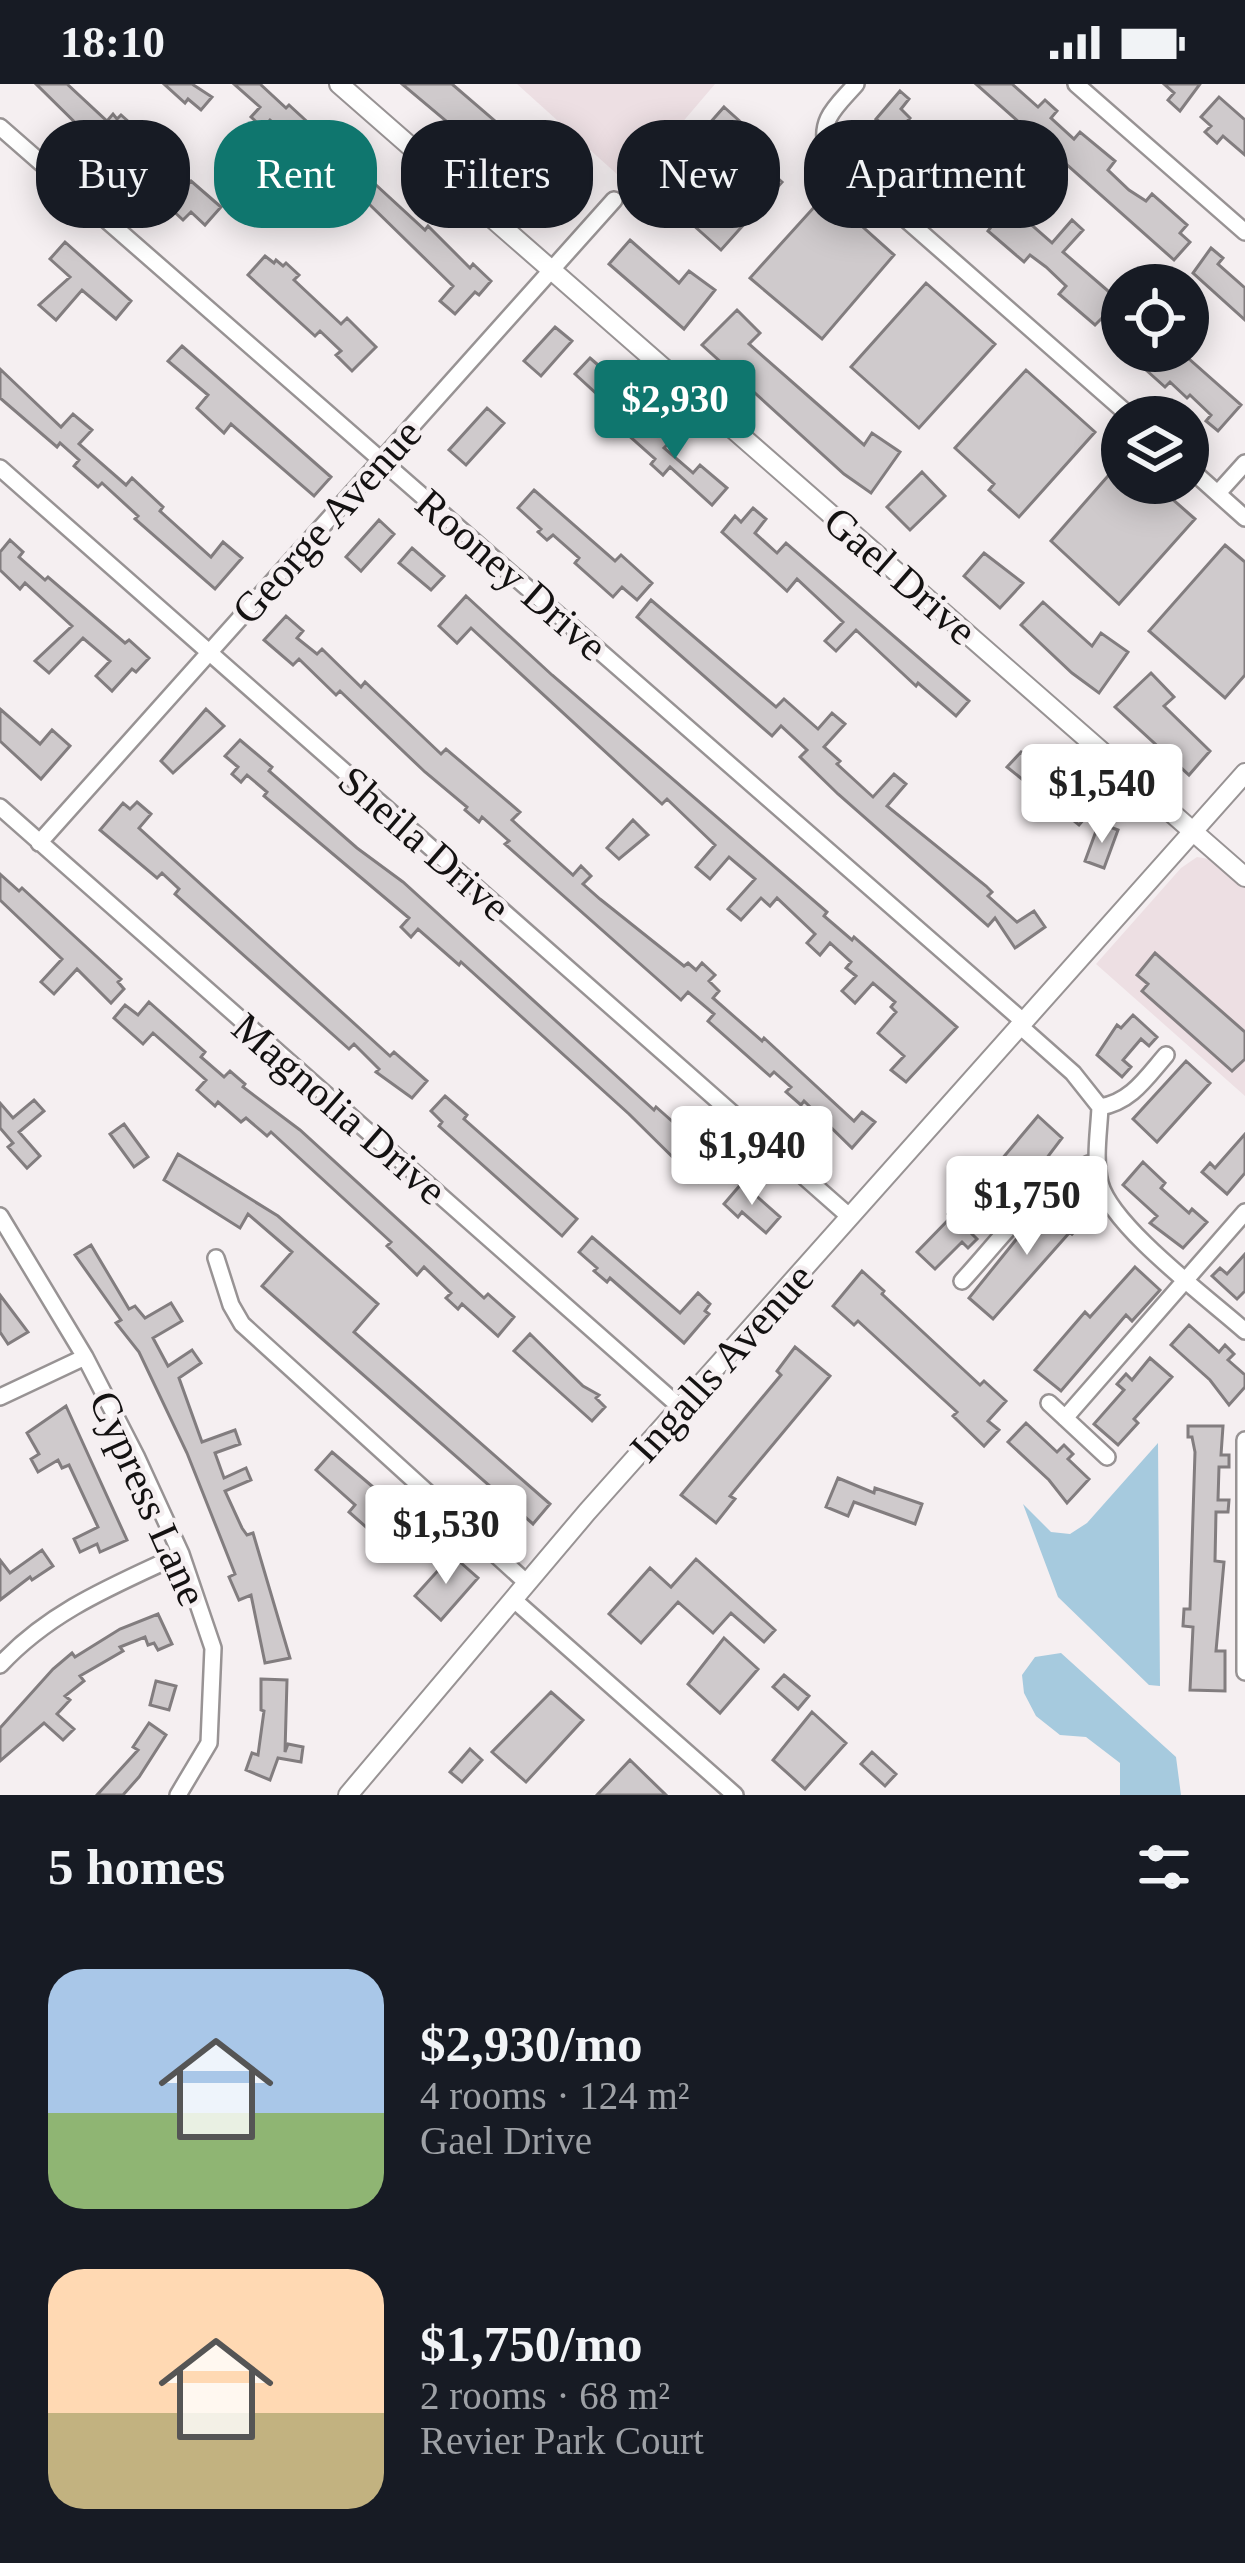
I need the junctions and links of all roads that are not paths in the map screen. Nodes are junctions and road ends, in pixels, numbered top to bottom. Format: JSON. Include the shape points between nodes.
{"nodes":[{"id":1,"x":339,"y":84,"type":"edge"},
{"id":2,"x":856,"y":84,"type":"edge"},
{"id":3,"x":1076,"y":84,"type":"edge"},
{"id":4,"x":0,"y":127,"type":"edge"},
{"id":5,"x":614,"y":200,"type":"dead end"},
{"id":6,"x":1245,"y":232,"type":"edge"},
{"id":7,"x":552,"y":270,"type":"junction"},
{"id":8,"x":1107,"y":396,"type":"edge"},
{"id":9,"x":382,"y":461,"type":"junction"},
{"id":10,"x":1245,"y":463,"type":"edge"},
{"id":11,"x":0,"y":468,"type":"edge"},
{"id":12,"x":1209,"y":485,"type":"edge"},
{"id":13,"x":1218,"y":493,"type":"junction"},
{"id":14,"x":1245,"y":518,"type":"edge"},
{"id":15,"x":207,"y":651,"type":"junction"},
{"id":16,"x":1245,"y":773,"type":"edge"},
{"id":17,"x":0,"y":807,"type":"edge"},
{"id":18,"x":1194,"y":831,"type":"junction"},
{"id":19,"x":39,"y":843,"type":"junction"},
{"id":20,"x":1245,"y":877,"type":"edge"},
{"id":21,"x":1022,"y":1024,"type":"junction"},
{"id":22,"x":1166,"y":1055,"type":"dead end"},
{"id":23,"x":1100,"y":1107,"type":"junction"},
{"id":24,"x":1097,"y":1161,"type":"junction"},
{"id":25,"x":1245,"y":1212,"type":"edge"},
{"id":26,"x":0,"y":1216,"type":"edge"},
{"id":27,"x":850,"y":1217,"type":"junction"},
{"id":28,"x":216,"y":1258,"type":"dead end"},
{"id":29,"x":1187,"y":1279,"type":"junction"},
{"id":30,"x":962,"y":1281,"type":"dead end"},
{"id":31,"x":1245,"y":1331,"type":"edge"},
{"id":32,"x":85,"y":1358,"type":"junction"},
{"id":33,"x":0,"y":1397,"type":"edge"},
{"id":34,"x":1049,"y":1403,"type":"dead end"},
{"id":35,"x":680,"y":1407,"type":"junction"},
{"id":36,"x":1065,"y":1418,"type":"junction"},
{"id":37,"x":1245,"y":1440,"type":"edge"},
{"id":38,"x":1107,"y":1457,"type":"dead end"},
{"id":39,"x":181,"y":1554,"type":"junction"},
{"id":40,"x":527,"y":1582,"type":"junction"},
{"id":41,"x":513,"y":1599,"type":"junction"},
{"id":42,"x":0,"y":1665,"type":"edge"},
{"id":43,"x":1245,"y":1672,"type":"edge"},
{"id":44,"x":178,"y":1795,"type":"edge"},
{"id":45,"x":348,"y":1795,"type":"edge"},
{"id":46,"x":735,"y":1795,"type":"edge"}],
"edges":[{"from":1,"to":7,"type":"street","name":"Gael Drive"},
{"from":2,"to":8,"type":"street","via":[[825,118],[826,150]]},
{"from":3,"to":6,"type":"street"},
{"from":4,"to":9,"type":"street","name":"Rooney Drive"},
{"from":5,"to":7,"type":"street","name":"George Avenue"},
{"from":7,"to":9,"type":"street","name":"George Avenue"},
{"from":7,"to":18,"type":"street","name":"Gael Drive"},
{"from":9,"to":15,"type":"street","name":"George Avenue"},
{"from":9,"to":21,"type":"street","name":"Rooney Drive"},
{"from":10,"to":13,"type":"street"},
{"from":11,"to":15,"type":"street","name":"Sheila Drive"},
{"from":12,"to":13,"type":"street"},
{"from":13,"to":14,"type":"street"},
{"from":15,"to":19,"type":"street","name":"George Avenue"},
{"from":15,"to":27,"type":"street","name":"Sheila Drive"},
{"from":16,"to":18,"type":"street","name":"Ingalls Avenue"},
{"from":17,"to":19,"type":"street","name":"Magnolia Drive"},
{"from":18,"to":20,"type":"street","name":"Gael Drive"},
{"from":18,"to":21,"type":"street","name":"Ingalls Avenue"},
{"from":19,"to":35,"type":"street","name":"Magnolia Drive"},
{"from":21,"to":23,"type":"street","name":"Rooney Drive"},
{"from":21,"to":27,"type":"street","name":"Ingalls Avenue"},
{"from":22,"to":23,"type":"street","via":[[1131,1095]]},
{"from":23,"to":24,"type":"street"},
{"from":24,"to":29,"type":"street","via":[[1110,1205]]},
{"from":24,"to":30,"type":"street","via":[[1051,1184]]},
{"from":25,"to":29,"type":"street"},
{"from":26,"to":32,"type":"street","name":"Cypress Lane"},
{"from":27,"to":35,"type":"street","name":"Ingalls Avenue"},
{"from":28,"to":40,"type":"street","via":[[242,1324]]},
{"from":29,"to":31,"type":"street"},
{"from":29,"to":36,"type":"street"},
{"from":32,"to":33,"type":"street"},
{"from":32,"to":39,"type":"street","name":"Cypress Lane"},
{"from":34,"to":36,"type":"street"},
{"from":35,"to":40,"type":"street","name":"Ingalls Avenue"},
{"from":36,"to":38,"type":"street"},
{"from":37,"to":43,"type":"street"},
{"from":39,"to":42,"type":"street","via":[[75,1603]]},
{"from":39,"to":44,"type":"street","name":"Cypress Lane","via":[[213,1648],[214,1698],[208,1743]]},
{"from":40,"to":41,"type":"street","name":"Ingalls Avenue"},
{"from":41,"to":45,"type":"street","name":"Ingalls Avenue"},
{"from":41,"to":46,"type":"street"}]}
